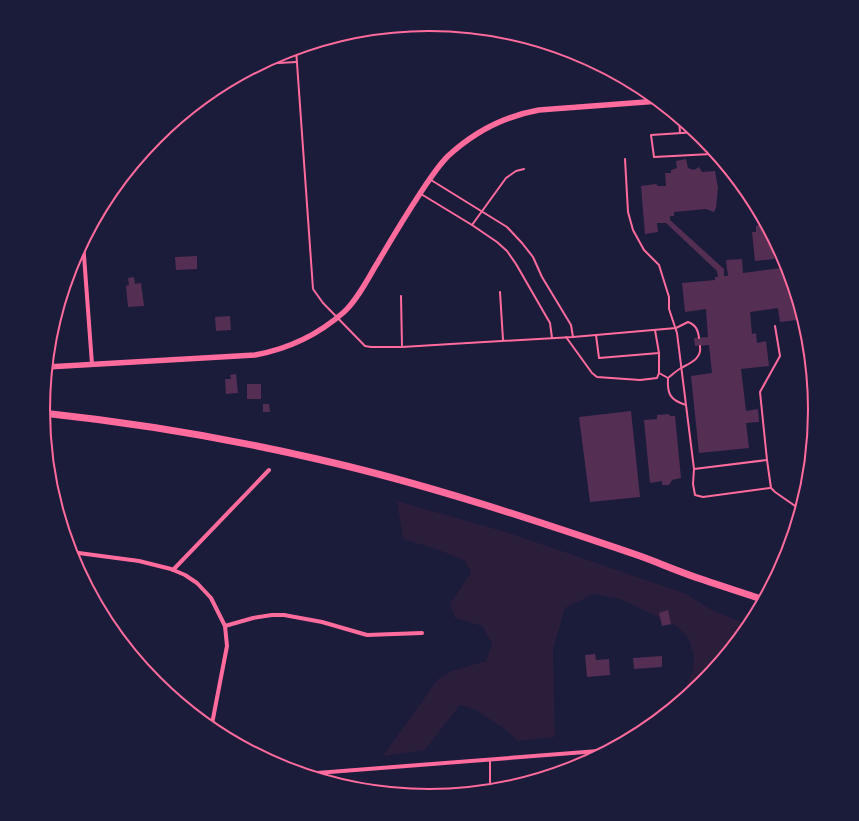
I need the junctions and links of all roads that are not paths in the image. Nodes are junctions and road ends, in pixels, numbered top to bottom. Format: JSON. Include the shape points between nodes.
{"nodes":[{"id":1,"x":296,"y":56,"type":"edge"},
{"id":2,"x":296,"y":62,"type":"junction"},
{"id":3,"x":277,"y":63,"type":"edge"},
{"id":4,"x":650,"y":102,"type":"edge"},
{"id":5,"x":679,"y":125,"type":"edge"},
{"id":6,"x":680,"y":133,"type":"junction"},
{"id":7,"x":688,"y":133,"type":"edge"},
{"id":8,"x":709,"y":154,"type":"edge"},
{"id":9,"x":625,"y":159,"type":"dead end"},
{"id":10,"x":524,"y":169,"type":"dead end"},
{"id":11,"x":430,"y":179,"type":"junction"},
{"id":12,"x":420,"y":193,"type":"junction"},
{"id":13,"x":483,"y":211,"type":"junction"},
{"id":14,"x":472,"y":225,"type":"junction"},
{"id":15,"x":84,"y":254,"type":"edge"},
{"id":16,"x":500,"y":292,"type":"dead end"},
{"id":17,"x":401,"y":296,"type":"dead end"},
{"id":18,"x":337,"y":318,"type":"junction"},
{"id":19,"x":774,"y":326,"type":"dead end"},
{"id":20,"x":676,"y":328,"type":"junction"},
{"id":21,"x":655,"y":330,"type":"junction"},
{"id":22,"x":596,"y":335,"type":"junction"},
{"id":23,"x":566,"y":337,"type":"junction"},
{"id":24,"x":572,"y":337,"type":"junction"},
{"id":25,"x":552,"y":338,"type":"junction"},
{"id":26,"x":699,"y":338,"type":"dead end"},
{"id":27,"x":503,"y":340,"type":"junction"},
{"id":28,"x":700,"y":346,"type":"dead end"},
{"id":29,"x":402,"y":347,"type":"junction"},
{"id":30,"x":659,"y":353,"type":"junction"},
{"id":31,"x":92,"y":364,"type":"junction"},
{"id":32,"x":53,"y":367,"type":"edge"},
{"id":33,"x":682,"y":368,"type":"junction"},
{"id":34,"x":659,"y":373,"type":"junction"},
{"id":35,"x":668,"y":378,"type":"junction"},
{"id":36,"x":686,"y":405,"type":"junction"},
{"id":37,"x":50,"y":414,"type":"edge"},
{"id":38,"x":767,"y":460,"type":"junction"},
{"id":39,"x":694,"y":468,"type":"junction"},
{"id":40,"x":269,"y":470,"type":"dead end"},
{"id":41,"x":771,"y":488,"type":"junction"},
{"id":42,"x":797,"y":507,"type":"edge"},
{"id":43,"x":78,"y":553,"type":"edge"},
{"id":44,"x":173,"y":570,"type":"junction"},
{"id":45,"x":759,"y":598,"type":"edge"},
{"id":46,"x":225,"y":626,"type":"junction"},
{"id":47,"x":422,"y":633,"type":"dead end"},
{"id":48,"x":212,"y":722,"type":"edge"},
{"id":49,"x":597,"y":751,"type":"edge"},
{"id":50,"x":490,"y":759,"type":"junction"},
{"id":51,"x":318,"y":773,"type":"edge"},
{"id":52,"x":490,"y":785,"type":"edge"}],
"edges":[{"from":1,"to":2,"type":"lane"},
{"from":2,"to":3,"type":"lane"},
{"from":2,"to":18,"type":"lane","via":[[313,289]]},
{"from":4,"to":11,"type":"street","via":[[539,110],[511,117],[462,144],[448,156]]},
{"from":5,"to":6,"type":"lane"},
{"from":6,"to":7,"type":"lane"},
{"from":6,"to":8,"type":"lane","via":[[651,135],[654,157]]},
{"from":9,"to":20,"type":"lane","via":[[628,212],[633,230],[644,250],[659,265]]},
{"from":10,"to":13,"type":"lane","via":[[506,178]]},
{"from":11,"to":12,"type":"street"},
{"from":11,"to":13,"type":"lane"},
{"from":12,"to":14,"type":"lane"},
{"from":12,"to":18,"type":"street","via":[[357,295]]},
{"from":13,"to":14,"type":"lane"},
{"from":13,"to":24,"type":"lane","via":[[508,227],[533,258],[571,325]]},
{"from":14,"to":25,"type":"lane","via":[[507,251],[550,323]]},
{"from":15,"to":31,"type":"street"},
{"from":16,"to":27,"type":"lane"},
{"from":17,"to":29,"type":"lane"},
{"from":18,"to":29,"type":"lane","via":[[366,346]]},
{"from":18,"to":31,"type":"street","via":[[317,332],[290,345],[255,355]]},
{"from":19,"to":38,"type":"lane","via":[[780,356],[760,392]]},
{"from":20,"to":21,"type":"lane"},
{"from":20,"to":26,"type":"lane","via":[[688,322],[695,325]]},
{"from":20,"to":33,"type":"lane"},
{"from":21,"to":22,"type":"lane"},
{"from":21,"to":30,"type":"lane"},
{"from":22,"to":24,"type":"lane"},
{"from":22,"to":30,"type":"lane","via":[[599,358]]},
{"from":23,"to":24,"type":"lane"},
{"from":23,"to":25,"type":"lane"},
{"from":23,"to":34,"type":"lane","via":[[597,377],[640,380],[657,378]]},
{"from":25,"to":27,"type":"lane"},
{"from":27,"to":29,"type":"lane"},
{"from":28,"to":33,"type":"lane","via":[[698,355],[691,364]]},
{"from":30,"to":34,"type":"lane"},
{"from":31,"to":32,"type":"street"},
{"from":33,"to":35,"type":"lane"},
{"from":33,"to":36,"type":"lane"},
{"from":34,"to":35,"type":"lane"},
{"from":35,"to":36,"type":"lane","via":[[667,388],[670,395]]},
{"from":36,"to":39,"type":"lane"},
{"from":37,"to":45,"type":"highway","via":[[195,434],[355,468],[543,523]]},
{"from":38,"to":39,"type":"lane"},
{"from":38,"to":41,"type":"lane"},
{"from":39,"to":41,"type":"lane","via":[[695,495],[703,497]]},
{"from":40,"to":44,"type":"street"},
{"from":41,"to":42,"type":"lane"},
{"from":43,"to":44,"type":"street","via":[[162,566]]},
{"from":44,"to":46,"type":"street","via":[[185,575],[202,588],[211,598]]},
{"from":46,"to":47,"type":"street","via":[[253,618],[284,615],[322,622],[367,635]]},
{"from":46,"to":48,"type":"street","via":[[227,646]]},
{"from":49,"to":50,"type":"street"},
{"from":50,"to":51,"type":"street"},
{"from":50,"to":52,"type":"lane"}]}
